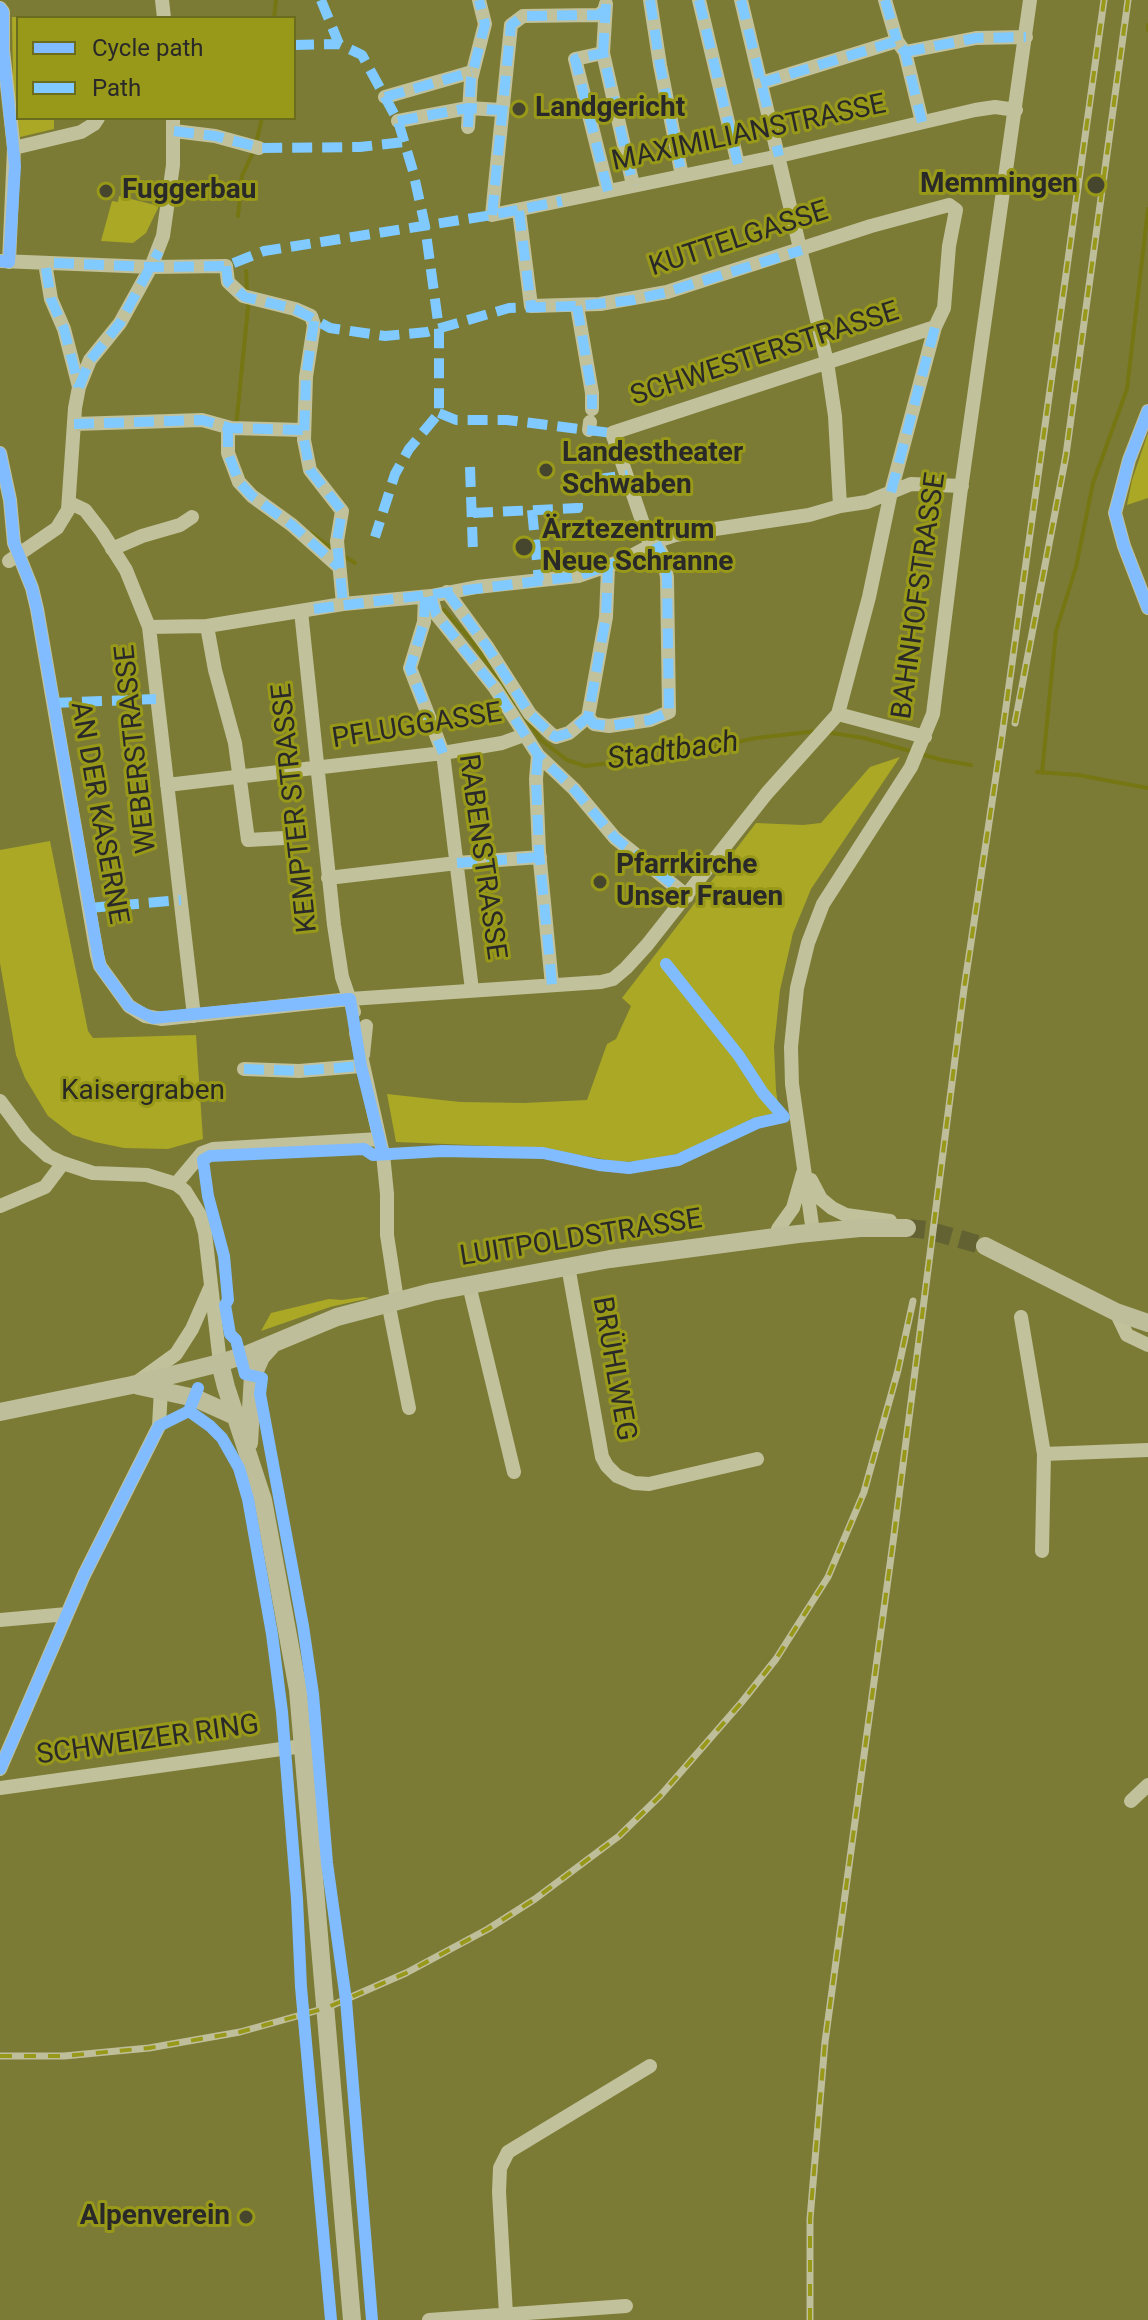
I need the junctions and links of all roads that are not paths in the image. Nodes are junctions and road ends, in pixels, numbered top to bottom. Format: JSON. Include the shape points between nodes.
{"nodes":[{"id":1,"x":479,"y":0,"type":"edge"},
{"id":2,"x":650,"y":0,"type":"edge"},
{"id":3,"x":699,"y":0,"type":"edge"},
{"id":4,"x":741,"y":0,"type":"edge"},
{"id":5,"x":885,"y":0,"type":"edge"},
{"id":6,"x":1030,"y":0,"type":"edge"},
{"id":7,"x":606,"y":2,"type":"edge"},
{"id":8,"x":0,"y":8,"type":"edge"},
{"id":9,"x":1026,"y":37,"type":"junction"},
{"id":10,"x":901,"y":46,"type":"junction"},
{"id":11,"x":603,"y":53,"type":"junction"},
{"id":12,"x":472,"y":72,"type":"junction"},
{"id":13,"x":761,"y":83,"type":"junction"},
{"id":14,"x":385,"y":97,"type":"dead end"},
{"id":15,"x":468,"y":108,"type":"junction"},
{"id":16,"x":501,"y":110,"type":"junction"},
{"id":17,"x":1016,"y":110,"type":"junction"},
{"id":18,"x":96,"y":120,"type":"edge"},
{"id":19,"x":398,"y":121,"type":"dead end"},
{"id":20,"x":922,"y":122,"type":"junction"},
{"id":21,"x":174,"y":124,"type":"edge"},
{"id":22,"x":468,"y":127,"type":"dead end"},
{"id":23,"x":255,"y":147,"type":"dead end"},
{"id":24,"x":14,"y":148,"type":"junction"},
{"id":25,"x":779,"y":156,"type":"junction"},
{"id":26,"x":738,"y":164,"type":"junction"},
{"id":27,"x":682,"y":176,"type":"junction"},
{"id":28,"x":633,"y":185,"type":"junction"},
{"id":29,"x":608,"y":191,"type":"junction"},
{"id":30,"x":519,"y":211,"type":"junction"},
{"id":31,"x":802,"y":250,"type":"junction"},
{"id":32,"x":5,"y":261,"type":"edge"},
{"id":33,"x":45,"y":263,"type":"junction"},
{"id":34,"x":151,"y":267,"type":"junction"},
{"id":35,"x":577,"y":306,"type":"junction"},
{"id":36,"x":935,"y":327,"type":"junction"},
{"id":37,"x":827,"y":362,"type":"junction"},
{"id":38,"x":79,"y":387,"type":"junction"},
{"id":39,"x":1148,"y":411,"type":"edge"},
{"id":40,"x":590,"y":420,"type":"dead end"},
{"id":41,"x":74,"y":424,"type":"junction"},
{"id":42,"x":233,"y":428,"type":"junction"},
{"id":43,"x":303,"y":430,"type":"junction"},
{"id":44,"x":0,"y":453,"type":"edge"},
{"id":45,"x":962,"y":486,"type":"junction"},
{"id":46,"x":891,"y":492,"type":"junction"},
{"id":47,"x":70,"y":503,"type":"junction"},
{"id":48,"x":840,"y":506,"type":"junction"},
{"id":49,"x":192,"y":517,"type":"dead end"},
{"id":50,"x":653,"y":545,"type":"junction"},
{"id":51,"x":112,"y":549,"type":"junction"},
{"id":52,"x":14,"y":558,"type":"junction"},
{"id":53,"x":339,"y":558,"type":"junction"},
{"id":54,"x":608,"y":567,"type":"junction"},
{"id":55,"x":447,"y":592,"type":"junction"},
{"id":56,"x":428,"y":596,"type":"junction"},
{"id":57,"x":343,"y":604,"type":"junction"},
{"id":58,"x":1148,"y":608,"type":"edge"},
{"id":59,"x":308,"y":610,"type":"junction"},
{"id":60,"x":207,"y":626,"type":"junction"},
{"id":61,"x":149,"y":627,"type":"junction"},
{"id":62,"x":588,"y":717,"type":"junction"},
{"id":63,"x":833,"y":719,"type":"junction"},
{"id":64,"x":538,"y":742,"type":"junction"},
{"id":65,"x":923,"y":742,"type":"junction"},
{"id":66,"x":443,"y":753,"type":"junction"},
{"id":67,"x":317,"y":769,"type":"junction"},
{"id":68,"x":239,"y":775,"type":"junction"},
{"id":69,"x":167,"y":785,"type":"junction"},
{"id":70,"x":284,"y":838,"type":"dead end"},
{"id":71,"x":540,"y":857,"type":"junction"},
{"id":72,"x":457,"y":863,"type":"junction"},
{"id":73,"x":328,"y":878,"type":"junction"},
{"id":74,"x":687,"y":896,"type":"junction"},
{"id":75,"x":552,"y":985,"type":"junction"},
{"id":76,"x":472,"y":990,"type":"junction"},
{"id":77,"x":194,"y":1016,"type":"junction"},
{"id":78,"x":358,"y":1018,"type":"junction"},
{"id":79,"x":361,"y":1064,"type":"junction"},
{"id":80,"x":244,"y":1069,"type":"dead end"},
{"id":81,"x":0,"y":1101,"type":"edge"},
{"id":82,"x":379,"y":1139,"type":"junction"},
{"id":83,"x":63,"y":1163,"type":"junction"},
{"id":84,"x":805,"y":1169,"type":"junction"},
{"id":85,"x":176,"y":1184,"type":"junction"},
{"id":86,"x":0,"y":1206,"type":"edge"},
{"id":87,"x":907,"y":1228,"type":"joint"},
{"id":88,"x":778,"y":1229,"type":"joint"},
{"id":89,"x":813,"y":1232,"type":"junction"},
{"id":90,"x":758,"y":1240,"type":"junction"},
{"id":91,"x":985,"y":1246,"type":"tunnel mouth"},
{"id":92,"x":568,"y":1266,"type":"junction"},
{"id":93,"x":469,"y":1285,"type":"junction"},
{"id":94,"x":210,"y":1288,"type":"junction"},
{"id":95,"x":393,"y":1301,"type":"junction"},
{"id":96,"x":1116,"y":1312,"type":"junction"},
{"id":97,"x":1021,"y":1317,"type":"dead end"},
{"id":98,"x":1148,"y":1323,"type":"edge"},
{"id":99,"x":273,"y":1344,"type":"junction"},
{"id":100,"x":1148,"y":1345,"type":"edge"},
{"id":101,"x":220,"y":1363,"type":"junction"},
{"id":102,"x":132,"y":1385,"type":"junction"},
{"id":103,"x":161,"y":1389,"type":"junction"},
{"id":104,"x":409,"y":1408,"type":"dead end"},
{"id":105,"x":0,"y":1412,"type":"edge"},
{"id":106,"x":235,"y":1416,"type":"junction"},
{"id":107,"x":248,"y":1450,"type":"junction"},
{"id":108,"x":1148,"y":1450,"type":"edge"},
{"id":109,"x":1044,"y":1454,"type":"junction"},
{"id":110,"x":757,"y":1459,"type":"dead end"},
{"id":111,"x":514,"y":1472,"type":"dead end"},
{"id":112,"x":1042,"y":1551,"type":"dead end"},
{"id":113,"x":67,"y":1614,"type":"junction"},
{"id":114,"x":0,"y":1620,"type":"edge"},
{"id":115,"x":303,"y":1746,"type":"junction"},
{"id":116,"x":0,"y":1769,"type":"edge"},
{"id":117,"x":1148,"y":1785,"type":"edge"},
{"id":118,"x":0,"y":1788,"type":"edge"},
{"id":119,"x":1131,"y":1801,"type":"dead end"},
{"id":120,"x":650,"y":2066,"type":"dead end"},
{"id":121,"x":626,"y":2306,"type":"dead end"},
{"id":122,"x":506,"y":2314,"type":"junction"},
{"id":123,"x":352,"y":2320,"type":"edge"},
{"id":124,"x":429,"y":2320,"type":"edge"}],
"edges":[{"from":1,"to":12,"type":"street","via":[[485,24]]},
{"from":2,"to":27,"type":"street"},
{"from":3,"to":26,"type":"street"},
{"from":4,"to":13,"type":"street"},
{"from":5,"to":10,"type":"street"},
{"from":6,"to":9,"type":"street","name":"BAHNHOFSTRASSE"},
{"from":7,"to":11,"type":"street"},
{"from":7,"to":16,"type":"street","via":[[598,15],[523,16],[514,21]]},
{"from":8,"to":24,"type":"street"},
{"from":9,"to":10,"type":"street"},
{"from":9,"to":17,"type":"street","name":"BAHNHOFSTRASSE"},
{"from":10,"to":13,"type":"street"},
{"from":10,"to":20,"type":"street"},
{"from":11,"to":28,"type":"street"},
{"from":11,"to":29,"type":"street","via":[[575,59]]},
{"from":12,"to":14,"type":"street"},
{"from":12,"to":15,"type":"street"},
{"from":13,"to":25,"type":"street","via":[[764,117]]},
{"from":15,"to":16,"type":"street"},
{"from":15,"to":19,"type":"street"},
{"from":15,"to":22,"type":"street"},
{"from":16,"to":30,"type":"street","name":"MAXIMILIANSTRASSE","via":[[492,215]]},
{"from":17,"to":20,"type":"street","name":"MAXIMILIANSTRASSE","via":[[995,107]]},
{"from":17,"to":45,"type":"street","name":"BAHNHOFSTRASSE"},
{"from":18,"to":24,"type":"street","via":[[81,132]]},
{"from":20,"to":25,"type":"street","name":"MAXIMILIANSTRASSE"},
{"from":21,"to":23,"type":"street"},
{"from":21,"to":34,"type":"street","via":[[166,222]]},
{"from":24,"to":32,"type":"street"},
{"from":25,"to":26,"type":"street","name":"MAXIMILIANSTRASSE"},
{"from":25,"to":31,"type":"street"},
{"from":26,"to":27,"type":"street","name":"MAXIMILIANSTRASSE"},
{"from":27,"to":28,"type":"street","name":"MAXIMILIANSTRASSE"},
{"from":28,"to":29,"type":"street","name":"MAXIMILIANSTRASSE"},
{"from":29,"to":30,"type":"street","name":"MAXIMILIANSTRASSE"},
{"from":30,"to":35,"type":"street","name":"KUTTELGASSE","via":[[531,306]]},
{"from":31,"to":35,"type":"street","name":"KUTTELGASSE","via":[[667,292]]},
{"from":31,"to":36,"type":"street","name":"KUTTELGASSE","via":[[952,205],[956,210],[944,308]]},
{"from":31,"to":37,"type":"street"},
{"from":32,"to":33,"type":"street"},
{"from":33,"to":34,"type":"street"},
{"from":33,"to":38,"type":"street"},
{"from":34,"to":38,"type":"street","via":[[120,323],[90,360]]},
{"from":34,"to":43,"type":"street","via":[[226,266],[228,282],[248,298],[295,309],[314,321]]},
{"from":35,"to":40,"type":"street","via":[[592,393]]},
{"from":36,"to":37,"type":"street","name":"SCHWESTERSTRASSE"},
{"from":36,"to":46,"type":"street"},
{"from":37,"to":48,"type":"street"},
{"from":37,"to":50,"type":"street","name":"SCHWESTERSTRASSE","via":[[612,433]]},
{"from":38,"to":41,"type":"street"},
{"from":39,"to":58,"type":"street","via":[[1115,513]]},
{"from":41,"to":42,"type":"street","via":[[202,420]]},
{"from":41,"to":47,"type":"street"},
{"from":42,"to":43,"type":"street"},
{"from":42,"to":53,"type":"street","via":[[229,458],[239,482]]},
{"from":43,"to":53,"type":"street","via":[[310,470],[342,511]]},
{"from":44,"to":52,"type":"street","name":"AN DER KASERNE"},
{"from":45,"to":46,"type":"street","via":[[924,482]]},
{"from":45,"to":65,"type":"street","name":"BAHNHOFSTRASSE","via":[[937,695]]},
{"from":46,"to":48,"type":"street"},
{"from":46,"to":63,"type":"street","via":[[869,597]]},
{"from":47,"to":51,"type":"street","name":"WEBERSTRASSE","via":[[85,510]]},
{"from":47,"to":52,"type":"street","via":[[57,528]]},
{"from":48,"to":50,"type":"street","via":[[781,521],[675,535]]},
{"from":49,"to":51,"type":"street"},
{"from":50,"to":54,"type":"street"},
{"from":50,"to":62,"type":"street","via":[[663,556],[667,577],[669,712],[609,726],[594,724]]},
{"from":51,"to":61,"type":"street","name":"WEBERSTRASSE"},
{"from":52,"to":77,"type":"street","name":"AN DER KASERNE","via":[[28,576],[37,609],[100,966],[135,1011],[153,1018]]},
{"from":53,"to":57,"type":"street"},
{"from":54,"to":55,"type":"street","via":[[578,576]]},
{"from":54,"to":62,"type":"street","via":[[606,617]]},
{"from":55,"to":56,"type":"street"},
{"from":55,"to":64,"type":"street","via":[[530,714]]},
{"from":56,"to":57,"type":"street"},
{"from":56,"to":64,"type":"street","via":[[436,614]]},
{"from":56,"to":66,"type":"street","name":"RABENSTRASSE","via":[[410,668]]},
{"from":57,"to":59,"type":"street"},
{"from":59,"to":60,"type":"street"},
{"from":59,"to":67,"type":"street","name":"KEMPTER STRASSE"},
{"from":60,"to":61,"type":"street"},
{"from":60,"to":68,"type":"street"},
{"from":61,"to":69,"type":"street","name":"WEBERSTRASSE"},
{"from":62,"to":64,"type":"street","name":"PFLUGGASSE","via":[[569,733]]},
{"from":63,"to":65,"type":"street"},
{"from":63,"to":74,"type":"street","name":"AN DER KASERNE"},
{"from":64,"to":66,"type":"street","name":"PFLUGGASSE"},
{"from":64,"to":71,"type":"street"},
{"from":64,"to":74,"type":"street","via":[[615,838]]},
{"from":65,"to":84,"type":"street","name":"BAHNHOFSTRASSE","via":[[831,887],[808,943],[791,1047]]},
{"from":66,"to":67,"type":"street","name":"PFLUGGASSE"},
{"from":66,"to":72,"type":"street","name":"RABENSTRASSE"},
{"from":67,"to":68,"type":"street","name":"PFLUGGASSE"},
{"from":67,"to":73,"type":"street","name":"KEMPTER STRASSE"},
{"from":68,"to":69,"type":"street","name":"PFLUGGASSE"},
{"from":68,"to":70,"type":"street","via":[[248,840]]},
{"from":69,"to":77,"type":"street","name":"WEBERSTRASSE"},
{"from":71,"to":72,"type":"street"},
{"from":71,"to":75,"type":"street"},
{"from":72,"to":73,"type":"street"},
{"from":72,"to":76,"type":"street","name":"RABENSTRASSE"},
{"from":73,"to":78,"type":"street","name":"KEMPTER STRASSE","via":[[342,977]]},
{"from":74,"to":75,"type":"street","name":"AN DER KASERNE","via":[[613,979]]},
{"from":75,"to":76,"type":"street","name":"AN DER KASERNE"},
{"from":76,"to":78,"type":"street","name":"AN DER KASERNE"},
{"from":77,"to":78,"type":"street","name":"AN DER KASERNE"},
{"from":78,"to":79,"type":"street","name":"KEMPTER STRASSE"},
{"from":79,"to":80,"type":"street","via":[[299,1071]]},
{"from":79,"to":82,"type":"street","name":"KEMPTER STRASSE"},
{"from":81,"to":83,"type":"street","via":[[26,1136]]},
{"from":82,"to":85,"type":"street","via":[[213,1149],[202,1153]]},
{"from":82,"to":95,"type":"street","name":"KEMPTER STRASSE"},
{"from":83,"to":85,"type":"street","via":[[93,1173],[147,1175]]},
{"from":83,"to":86,"type":"street","via":[[45,1187]]},
{"from":84,"to":87,"type":"street","via":[[832,1208]]},
{"from":84,"to":88,"type":"street","name":"BAHNHOFSTRASSE","via":[[793,1208]]},
{"from":84,"to":89,"type":"street","name":"BAHNHOFSTRASSE"},
{"from":85,"to":94,"type":"street","via":[[200,1215]]},
{"from":87,"to":89,"type":"main road","name":"LUITPOLDSTRASSE"},
{"from":88,"to":90,"type":"main road"},
{"from":89,"to":90,"type":"main road","name":"LUITPOLDSTRASSE"},
{"from":90,"to":92,"type":"main road","name":"LUITPOLDSTRASSE"},
{"from":91,"to":96,"type":"main road"},
{"from":92,"to":93,"type":"main road","name":"LUITPOLDSTRASSE"},
{"from":92,"to":110,"type":"street","name":"BRÜHLWEG","via":[[607,1466],[617,1476],[649,1484]]},
{"from":93,"to":95,"type":"main road","name":"LUITPOLDSTRASSE"},
{"from":93,"to":111,"type":"street"},
{"from":94,"to":101,"type":"street"},
{"from":94,"to":102,"type":"street","via":[[176,1354]]},
{"from":95,"to":99,"type":"main road","name":"LUITPOLDSTRASSE"},
{"from":95,"to":104,"type":"street","name":"KEMPTER STRASSE"},
{"from":96,"to":98,"type":"main road"},
{"from":96,"to":100,"type":"street","via":[[1127,1335]]},
{"from":97,"to":109,"type":"street"},
{"from":99,"to":101,"type":"main road","name":"LUITPOLDSTRASSE"},
{"from":99,"to":107,"type":"main road","via":[[253,1375]]},
{"from":101,"to":102,"type":"main road","name":"LUITPOLDSTRASSE"},
{"from":101,"to":106,"type":"main road"},
{"from":102,"to":103,"type":"main road"},
{"from":102,"to":105,"type":"main road","name":"LUITPOLDSTRASSE"},
{"from":103,"to":106,"type":"main road"},
{"from":103,"to":113,"type":"street","via":[[159,1426]]},
{"from":106,"to":107,"type":"main road"},
{"from":107,"to":115,"type":"main road","via":[[273,1548]]},
{"from":108,"to":109,"type":"street"},
{"from":109,"to":112,"type":"street"},
{"from":113,"to":114,"type":"street"},
{"from":113,"to":116,"type":"street"},
{"from":115,"to":118,"type":"street","name":"SCHWEIZER RING"},
{"from":115,"to":123,"type":"main road"},
{"from":117,"to":119,"type":"street"},
{"from":120,"to":122,"type":"street","via":[[508,2152],[500,2168],[499,2192]]},
{"from":121,"to":122,"type":"street"},
{"from":122,"to":124,"type":"street"}]}
